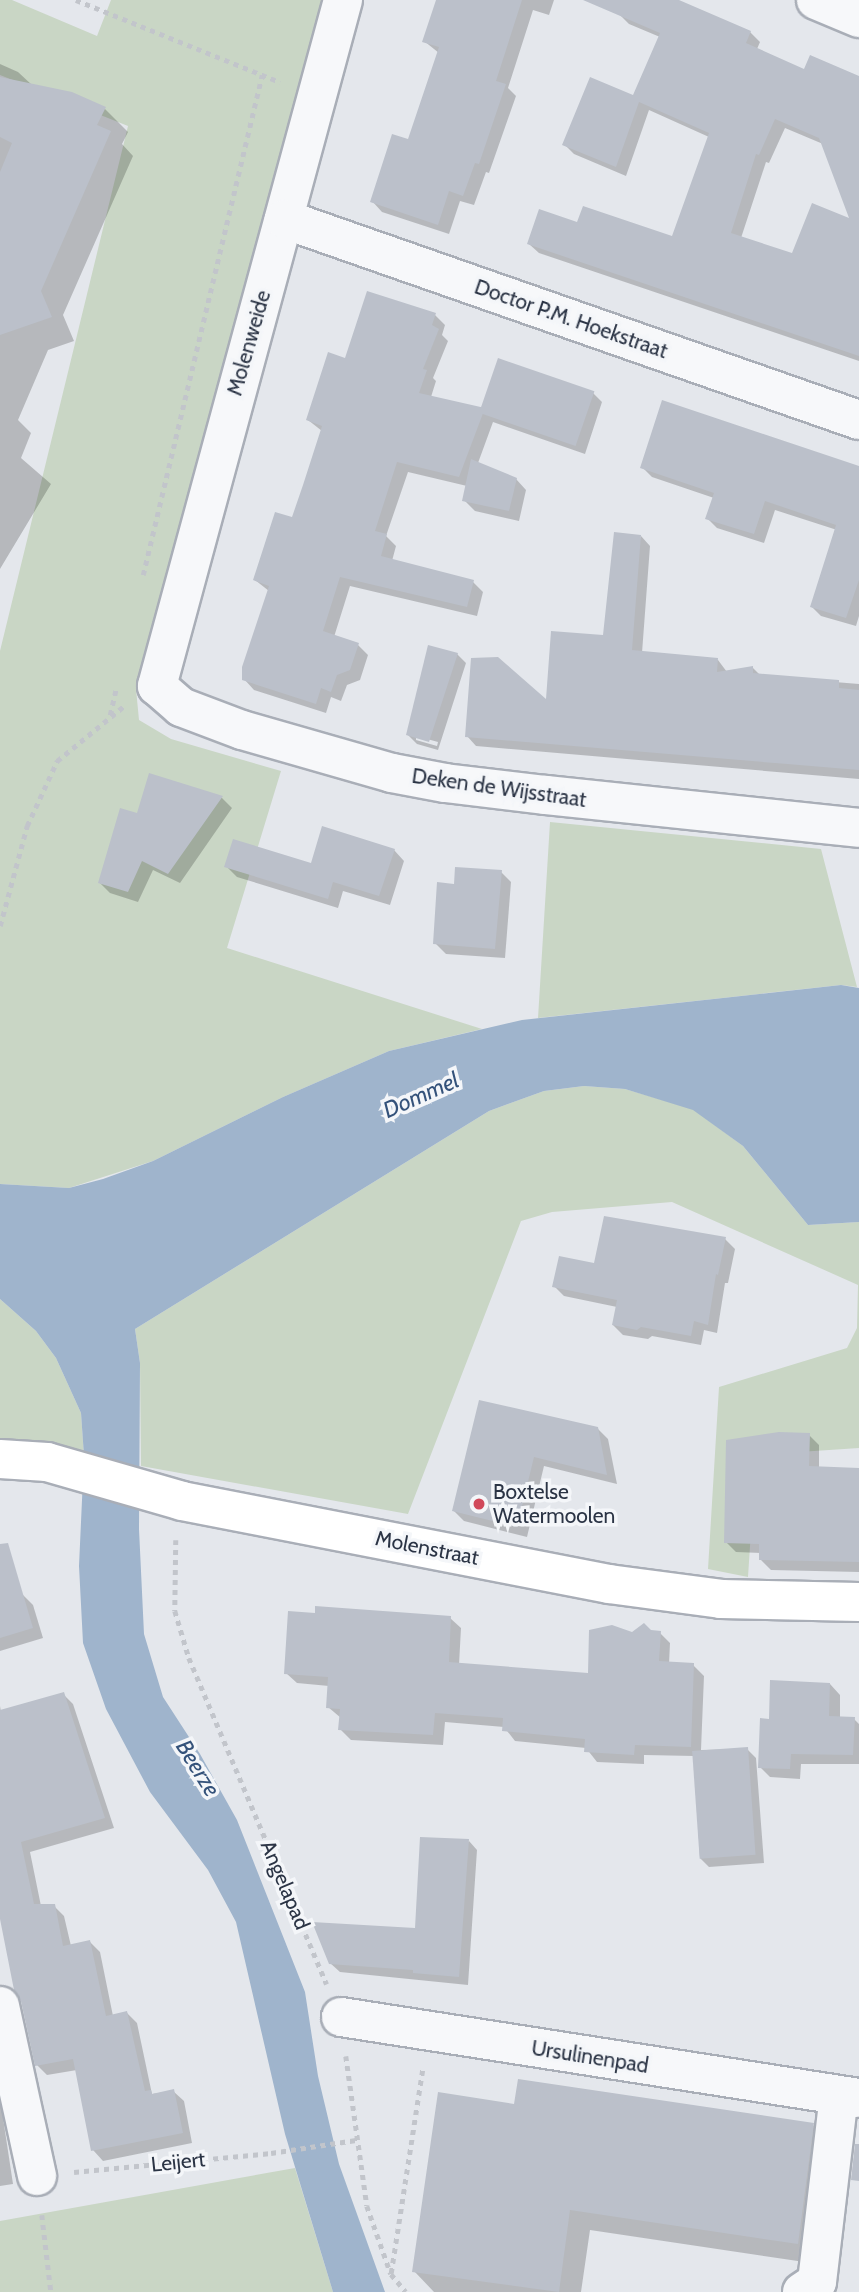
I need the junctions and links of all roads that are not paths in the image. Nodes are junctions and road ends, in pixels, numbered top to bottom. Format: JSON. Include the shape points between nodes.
{"nodes":[{"id":1,"x":343,"y":0,"type":"edge"},
{"id":2,"x":816,"y":0,"type":"edge"},
{"id":3,"x":859,"y":18,"type":"edge"},
{"id":4,"x":284,"y":219,"type":"junction"},
{"id":5,"x":859,"y":420,"type":"edge"},
{"id":6,"x":157,"y":686,"type":"joint"},
{"id":7,"x":859,"y":828,"type":"edge"},
{"id":8,"x":0,"y":1459,"type":"edge"},
{"id":9,"x":859,"y":1602,"type":"edge"},
{"id":10,"x":0,"y":2006,"type":"edge"},
{"id":11,"x":341,"y":2017,"type":"road end"},
{"id":12,"x":849,"y":2096,"type":"edge"},
{"id":13,"x":37,"y":2176,"type":"road end"},
{"id":14,"x":803,"y":2292,"type":"edge"}],
"edges":[{"from":1,"to":4,"type":"street","name":"Molenweide"},
{"from":2,"to":3,"type":"street"},
{"from":4,"to":5,"type":"street","name":"Doctor P.M. Hoekstraat"},
{"from":4,"to":6,"type":"street","name":"Molenweide"},
{"from":6,"to":7,"type":"street","name":"Deken de Wijsstraat","via":[[181,707],[242,730],[391,773],[533,794]]},
{"from":8,"to":9,"type":"street","name":"Molenstraat","via":[[47,1462],[182,1501],[609,1584],[721,1599]]},
{"from":10,"to":13,"type":"street"},
{"from":11,"to":12,"type":"street","name":"Ursulinenpad"},
{"from":12,"to":14,"type":"street","name":"Ursulinenpad","via":[[817,2282]]}]}
